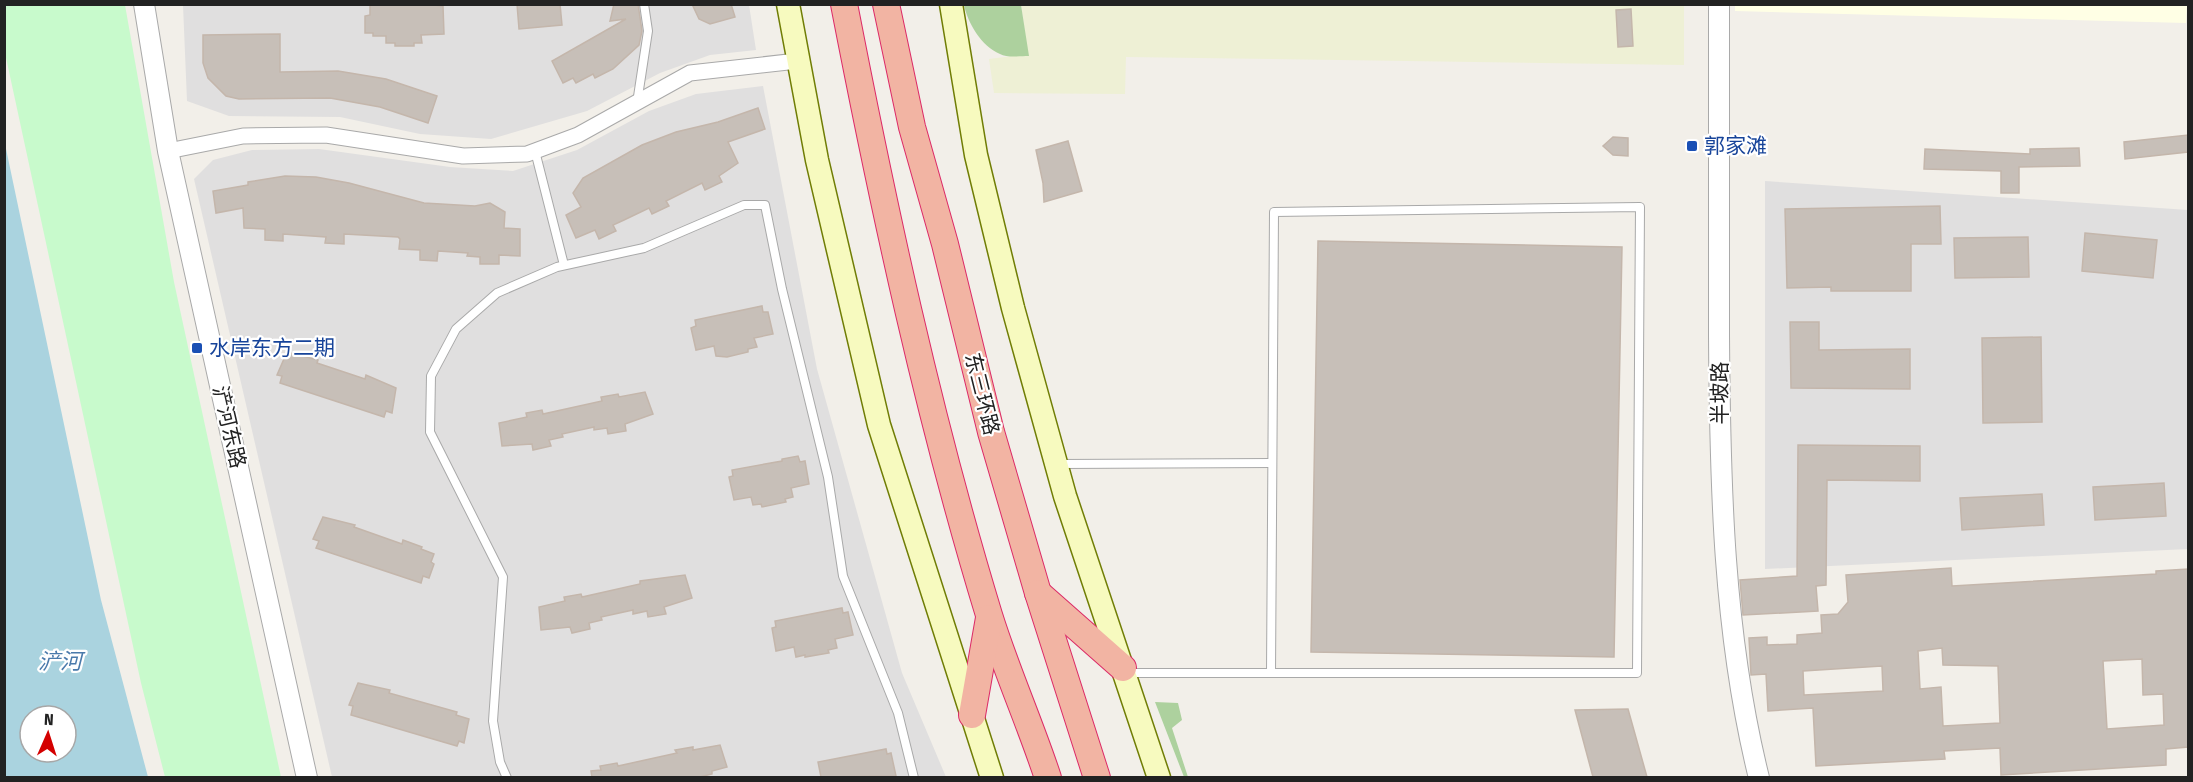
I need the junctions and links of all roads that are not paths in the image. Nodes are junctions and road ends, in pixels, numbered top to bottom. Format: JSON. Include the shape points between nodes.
{"nodes":[{"id":1,"x":144,"y":4,"type":"edge"},
{"id":2,"x":644,"y":4,"type":"edge"},
{"id":3,"x":788,"y":4,"type":"edge"},
{"id":4,"x":844,"y":4,"type":"edge"},
{"id":5,"x":886,"y":4,"type":"edge"},
{"id":6,"x":951,"y":4,"type":"edge"},
{"id":7,"x":1719,"y":4,"type":"edge"},
{"id":8,"x":797,"y":61,"type":"junction"},
{"id":9,"x":637,"y":104,"type":"junction"},
{"id":10,"x":168,"y":151,"type":"junction"},
{"id":11,"x":535,"y":152,"type":"junction"},
{"id":12,"x":564,"y":265,"type":"junction"},
{"id":13,"x":1272,"y":463,"type":"junction"},
{"id":14,"x":1058,"y":464,"type":"junction"},
{"id":15,"x":1038,"y":593,"type":"junction"},
{"id":16,"x":990,"y":618,"type":"junction"},
{"id":17,"x":1124,"y":670,"type":"junction"},
{"id":18,"x":1271,"y":673,"type":"junction"},
{"id":19,"x":972,"y":715,"type":"junction"},
{"id":20,"x":307,"y":777,"type":"edge"},
{"id":21,"x":507,"y":777,"type":"edge"},
{"id":22,"x":914,"y":777,"type":"edge"},
{"id":23,"x":992,"y":777,"type":"edge"},
{"id":24,"x":1048,"y":777,"type":"edge"},
{"id":25,"x":1097,"y":777,"type":"edge"},
{"id":26,"x":1159,"y":777,"type":"edge"},
{"id":27,"x":1759,"y":777,"type":"edge"}],
"edges":[{"from":1,"to":10,"type":"street","name":"浐河东路"},
{"from":2,"to":9,"type":"lane","via":[[648,31]]},
{"from":3,"to":8,"type":"main road"},
{"from":4,"to":16,"type":"highway","via":[[925,384]]},
{"from":5,"to":15,"type":"highway","name":"东三环路","via":[[912,127],[991,432]]},
{"from":6,"to":14,"type":"main road","via":[[976,155],[1013,308]]},
{"from":7,"to":27,"type":"street","name":"半坡路","via":[[1720,467],[1728,597]]},
{"from":8,"to":9,"type":"street","via":[[690,73]]},
{"from":8,"to":19,"type":"main road","via":[[879,425]]},
{"from":9,"to":11,"type":"street"},
{"from":10,"to":11,"type":"street","via":[[243,136],[326,135],[463,156]]},
{"from":10,"to":20,"type":"street","name":"浐河东路"},
{"from":11,"to":12,"type":"lane"},
{"from":12,"to":21,"type":"lane","via":[[497,293],[456,329],[431,376],[430,432],[503,577],[493,721],[500,762]]},
{"from":12,"to":22,"type":"lane","via":[[644,249],[744,205],[765,205],[828,477],[843,576],[898,712]]},
{"from":13,"to":14,"type":"lane"},
{"from":13,"to":18,"type":"lane"},
{"from":13,"to":18,"type":"lane","via":[[1274,212],[1640,207],[1637,673]]},
{"from":14,"to":17,"type":"main road","via":[[1065,496]]},
{"from":15,"to":17,"type":"highway"},
{"from":15,"to":25,"type":"highway","name":"东三环路"},
{"from":16,"to":19,"type":"highway"},
{"from":16,"to":24,"type":"highway"},
{"from":17,"to":18,"type":"lane"},
{"from":17,"to":26,"type":"main road"},
{"from":19,"to":23,"type":"main road"}]}
